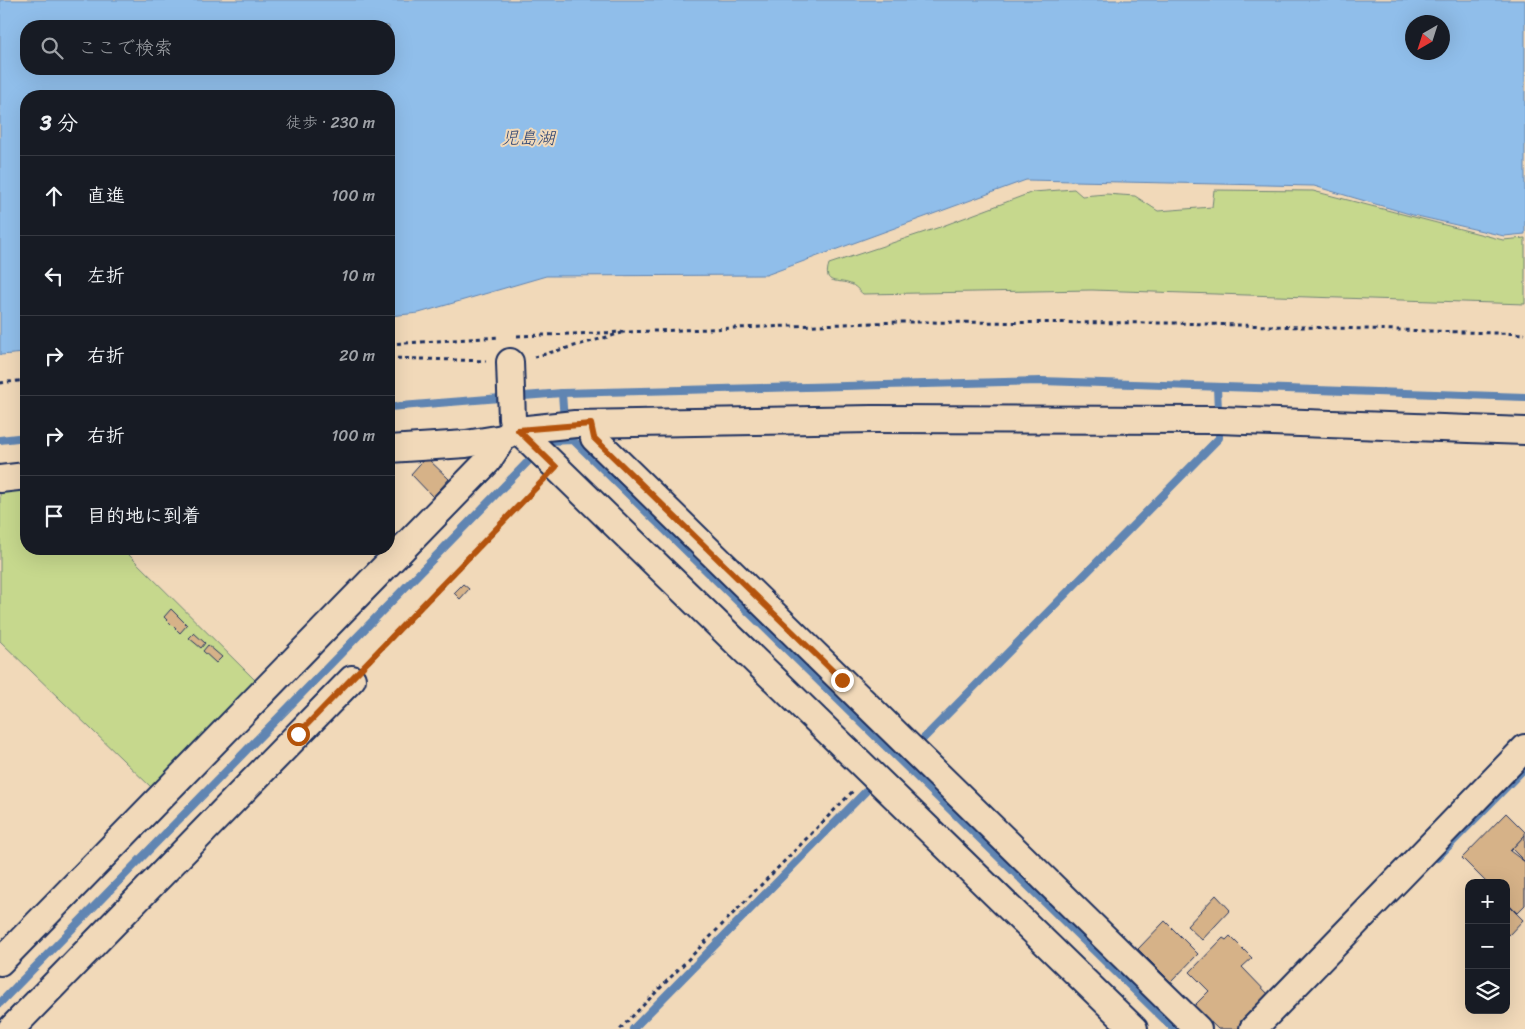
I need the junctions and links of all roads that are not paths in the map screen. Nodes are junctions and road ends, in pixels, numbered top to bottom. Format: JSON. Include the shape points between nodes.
{"nodes":[{"id":1,"x":510,"y":370,"type":"road end"},
{"id":2,"x":573,"y":425,"type":"junction"},
{"id":3,"x":1525,"y":431,"type":"edge"},
{"id":4,"x":528,"y":442,"type":"junction"},
{"id":5,"x":395,"y":449,"type":"edge"},
{"id":6,"x":20,"y":477,"type":"edge"},
{"id":7,"x":0,"y":479,"type":"edge"},
{"id":8,"x":352,"y":678,"type":"road end"},
{"id":9,"x":1525,"y":748,"type":"edge"},
{"id":10,"x":0,"y":962,"type":"edge"},
{"id":11,"x":11,"y":1029,"type":"edge"},
{"id":12,"x":1134,"y":1029,"type":"edge"},
{"id":13,"x":1198,"y":1029,"type":"edge"},
{"id":14,"x":1253,"y":1029,"type":"edge"}],
"edges":[{"from":1,"to":4,"type":"street"},
{"from":2,"to":3,"type":"street","via":[[872,419],[1219,420]]},
{"from":2,"to":4,"type":"street"},
{"from":2,"to":13,"type":"street","via":[[594,438]]},
{"from":4,"to":5,"type":"street"},
{"from":4,"to":10,"type":"street","via":[[487,462]]},
{"from":4,"to":12,"type":"street"},
{"from":6,"to":7,"type":"street"},
{"from":8,"to":11,"type":"street"},
{"from":9,"to":14,"type":"street"}]}
